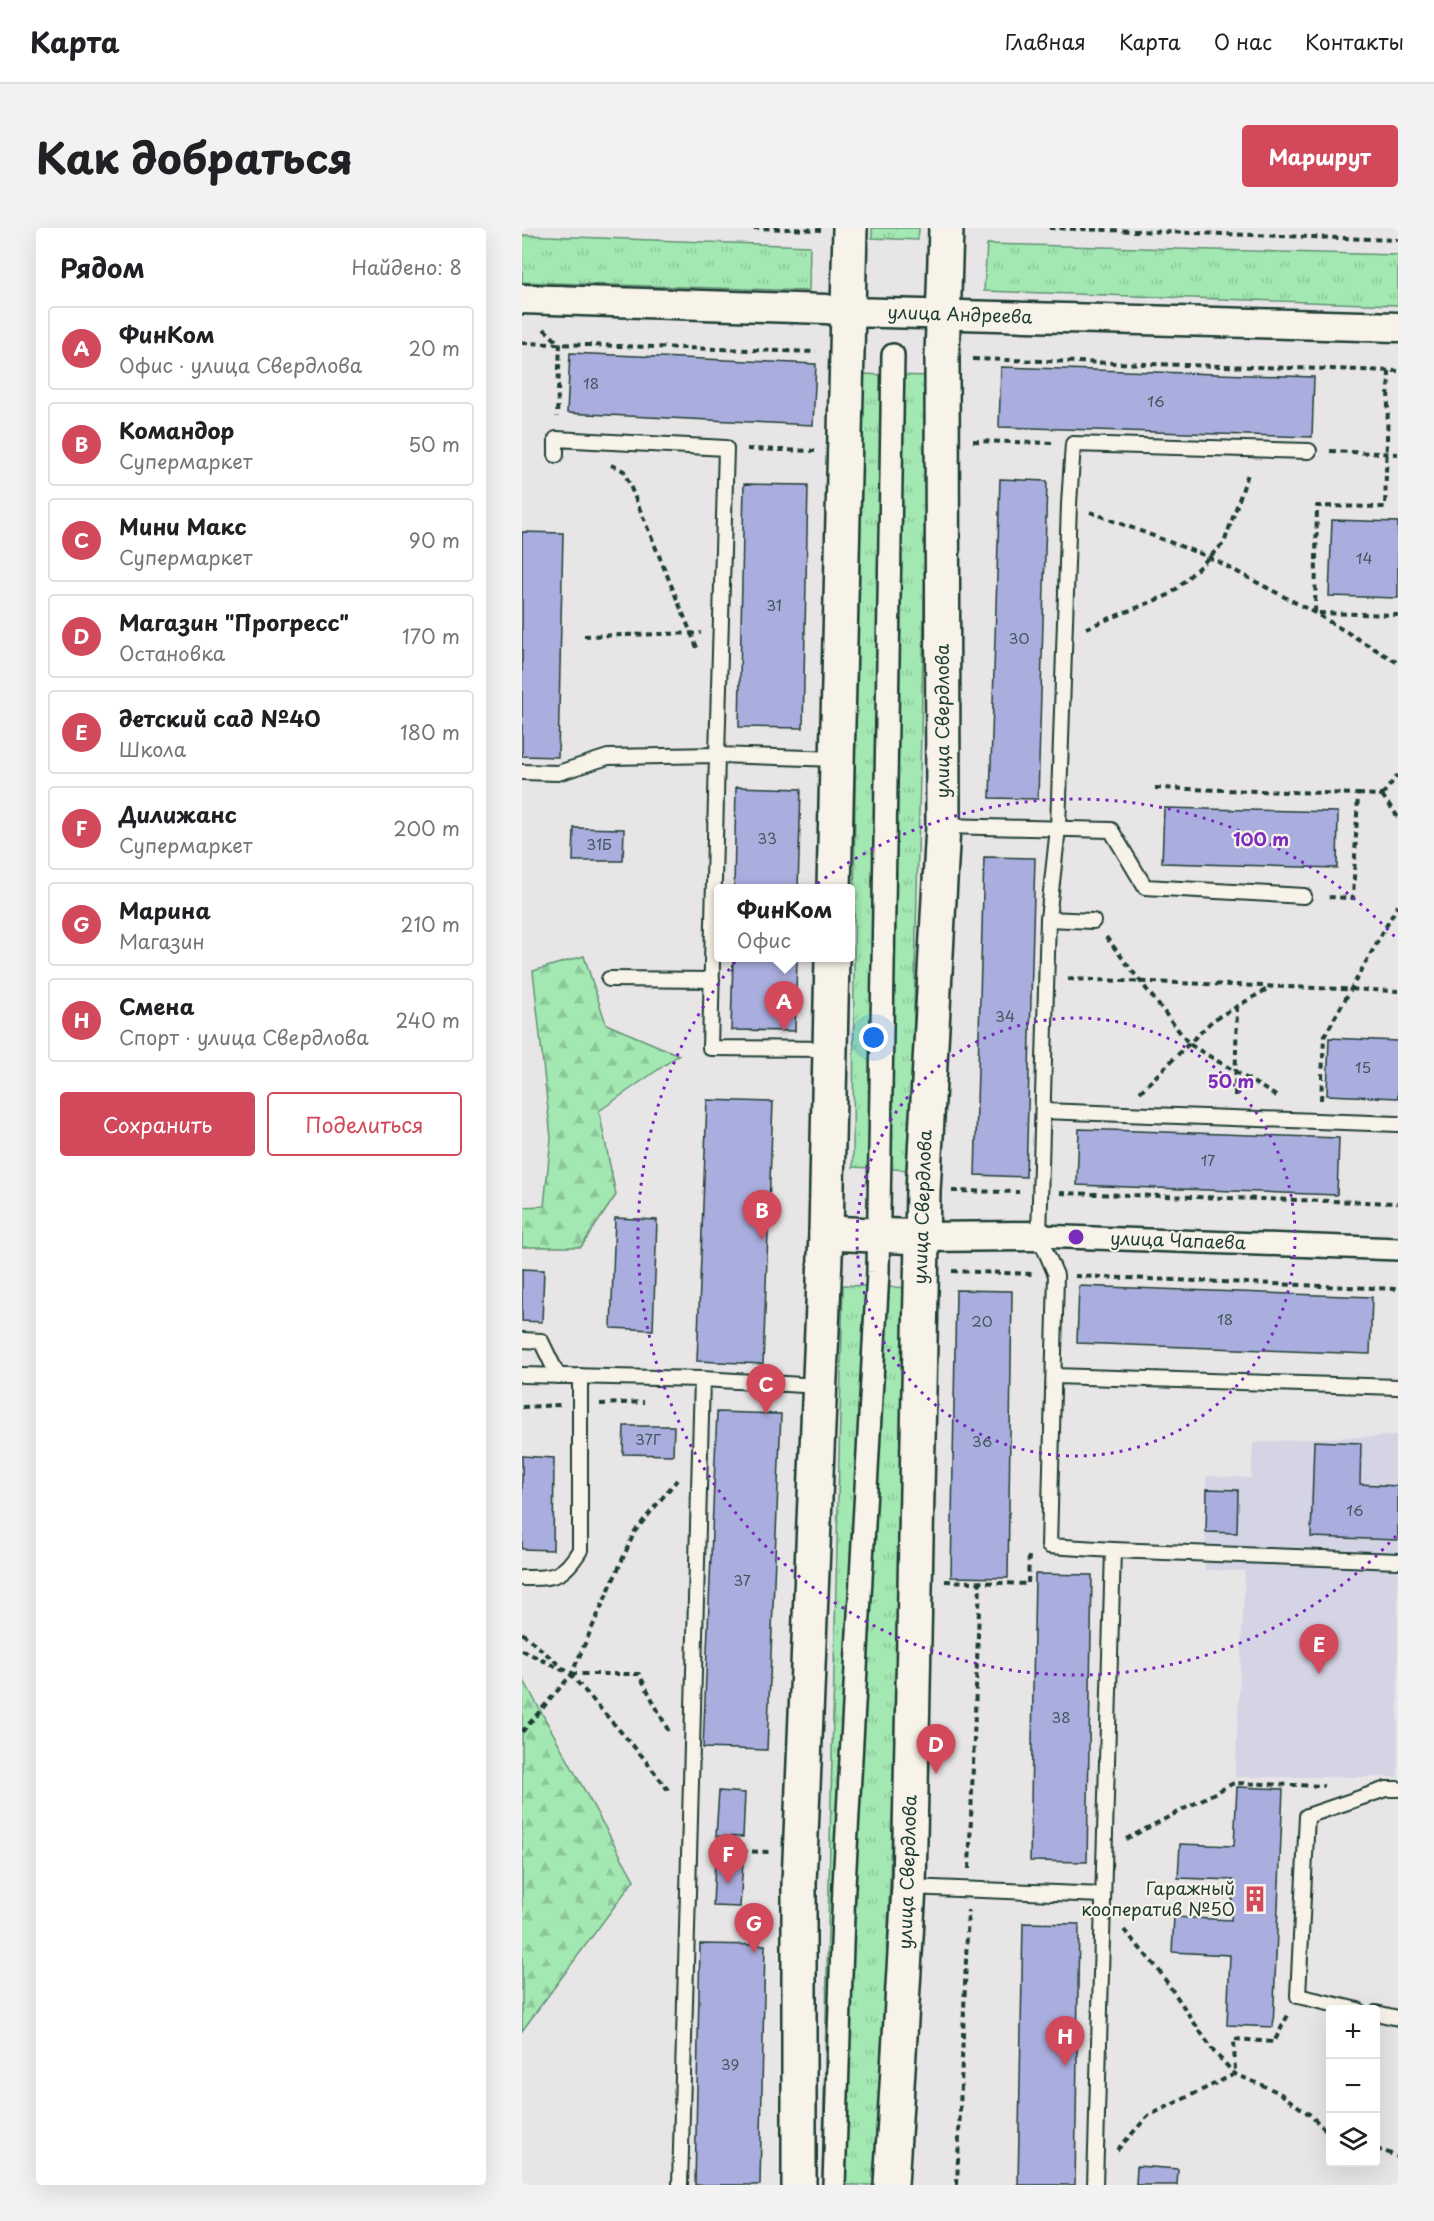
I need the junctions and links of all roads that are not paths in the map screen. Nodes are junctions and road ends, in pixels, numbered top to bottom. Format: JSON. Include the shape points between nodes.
{"nodes":[{"id":1,"x":946,"y":228,"type":"edge"},
{"id":2,"x":837,"y":229,"type":"edge"},
{"id":3,"x":522,"y":299,"type":"edge"},
{"id":4,"x":848,"y":312,"type":"junction"},
{"id":5,"x":943,"y":315,"type":"junction"},
{"id":6,"x":1398,"y":327,"type":"edge"},
{"id":7,"x":893,"y":355,"type":"dead end"},
{"id":8,"x":1309,"y":451,"type":"road end"},
{"id":9,"x":556,"y":454,"type":"dead end"},
{"id":10,"x":717,"y":755,"type":"junction"},
{"id":11,"x":837,"y":759,"type":"junction"},
{"id":12,"x":522,"y":772,"type":"edge"},
{"id":13,"x":943,"y":826,"type":"junction"},
{"id":14,"x":1058,"y":828,"type":"junction"},
{"id":15,"x":714,"y":884,"type":"edge"},
{"id":16,"x":834,"y":884,"type":"edge"},
{"id":17,"x":714,"y":890,"type":"edge"},
{"id":18,"x":1304,"y":896,"type":"road end"},
{"id":19,"x":1048,"y":919,"type":"junction"},
{"id":20,"x":1093,"y":921,"type":"road end"},
{"id":21,"x":832,"y":962,"type":"edge"},
{"id":22,"x":609,"y":979,"type":"dead end"},
{"id":23,"x":712,"y":980,"type":"junction"},
{"id":24,"x":830,"y":1049,"type":"junction"},
{"id":25,"x":1043,"y":1111,"type":"junction"},
{"id":26,"x":1398,"y":1124,"type":"edge"},
{"id":27,"x":826,"y":1233,"type":"junction"},
{"id":28,"x":1039,"y":1236,"type":"junction"},
{"id":29,"x":879,"y":1237,"type":"junction"},
{"id":30,"x":922,"y":1237,"type":"junction"},
{"id":31,"x":1398,"y":1249,"type":"edge"},
{"id":32,"x":522,"y":1340,"type":"edge"},
{"id":33,"x":522,"y":1375,"type":"edge"},
{"id":34,"x":558,"y":1376,"type":"junction"},
{"id":35,"x":580,"y":1376,"type":"junction"},
{"id":36,"x":1054,"y":1376,"type":"junction"},
{"id":37,"x":702,"y":1379,"type":"junction"},
{"id":38,"x":820,"y":1386,"type":"junction"},
{"id":39,"x":1398,"y":1387,"type":"edge"},
{"id":40,"x":1113,"y":1550,"type":"junction"},
{"id":41,"x":1398,"y":1561,"type":"edge"},
{"id":42,"x":522,"y":1578,"type":"edge"},
{"id":43,"x":1398,"y":1789,"type":"edge"},
{"id":44,"x":909,"y":1887,"type":"junction"},
{"id":45,"x":1103,"y":1895,"type":"junction"},
{"id":46,"x":1337,"y":2005,"type":"edge"},
{"id":47,"x":1380,"y":2014,"type":"edge"},
{"id":48,"x":1398,"y":2018,"type":"edge"},
{"id":49,"x":1095,"y":2180,"type":"edge"},
{"id":50,"x":680,"y":2185,"type":"edge"},
{"id":51,"x":799,"y":2185,"type":"edge"},
{"id":52,"x":834,"y":2185,"type":"edge"},
{"id":53,"x":891,"y":2185,"type":"edge"}],
"edges":[{"from":1,"to":5,"type":"street","name":"улица Свердлова"},
{"from":2,"to":4,"type":"street"},
{"from":3,"to":4,"type":"street","name":"улица Андреева"},
{"from":4,"to":5,"type":"street","name":"улица Андреева"},
{"from":4,"to":11,"type":"street"},
{"from":5,"to":6,"type":"street","name":"улица Андреева"},
{"from":5,"to":13,"type":"street","name":"улица Свердлова"},
{"from":7,"to":29,"type":"street"},
{"from":8,"to":14,"type":"lane","via":[[1073,444]]},
{"from":9,"to":10,"type":"lane","via":[[556,440],[726,448]]},
{"from":10,"to":11,"type":"lane"},
{"from":10,"to":12,"type":"lane","via":[[608,756],[558,773]]},
{"from":10,"to":15,"type":"lane"},
{"from":11,"to":16,"type":"street"},
{"from":13,"to":14,"type":"lane"},
{"from":13,"to":30,"type":"street","name":"улица Свердлова"},
{"from":14,"to":18,"type":"lane","via":[[1111,830],[1145,886]]},
{"from":14,"to":19,"type":"lane"},
{"from":17,"to":23,"type":"lane"},
{"from":19,"to":20,"type":"lane"},
{"from":19,"to":25,"type":"lane"},
{"from":21,"to":24,"type":"street"},
{"from":22,"to":23,"type":"lane"},
{"from":23,"to":24,"type":"lane","via":[[710,1048]]},
{"from":24,"to":27,"type":"street"},
{"from":25,"to":26,"type":"lane"},
{"from":25,"to":28,"type":"lane"},
{"from":27,"to":29,"type":"street"},
{"from":27,"to":38,"type":"street"},
{"from":28,"to":30,"type":"street","name":"улица Чапаева"},
{"from":28,"to":31,"type":"street","name":"улица Чапаева"},
{"from":28,"to":36,"type":"lane","via":[[1056,1275]]},
{"from":29,"to":30,"type":"street"},
{"from":29,"to":52,"type":"street","via":[[844,1885]]},
{"from":30,"to":44,"type":"street","name":"улица Свердлова"},
{"from":32,"to":34,"type":"lane","via":[[541,1341]]},
{"from":33,"to":34,"type":"lane"},
{"from":34,"to":35,"type":"lane"},
{"from":35,"to":37,"type":"lane"},
{"from":35,"to":42,"type":"lane","via":[[580,1550],[570,1566],[551,1578]]},
{"from":36,"to":39,"type":"lane"},
{"from":36,"to":40,"type":"lane","via":[[1049,1546]]},
{"from":37,"to":38,"type":"lane"},
{"from":37,"to":50,"type":"lane"},
{"from":38,"to":51,"type":"street","via":[[799,1883]]},
{"from":40,"to":41,"type":"lane"},
{"from":40,"to":45,"type":"lane"},
{"from":43,"to":46,"type":"lane","via":[[1386,1789],[1307,1816],[1298,1996]]},
{"from":44,"to":45,"type":"lane"},
{"from":44,"to":53,"type":"street","name":"улица Свердлова"},
{"from":45,"to":49,"type":"lane"},
{"from":47,"to":48,"type":"lane"}]}
